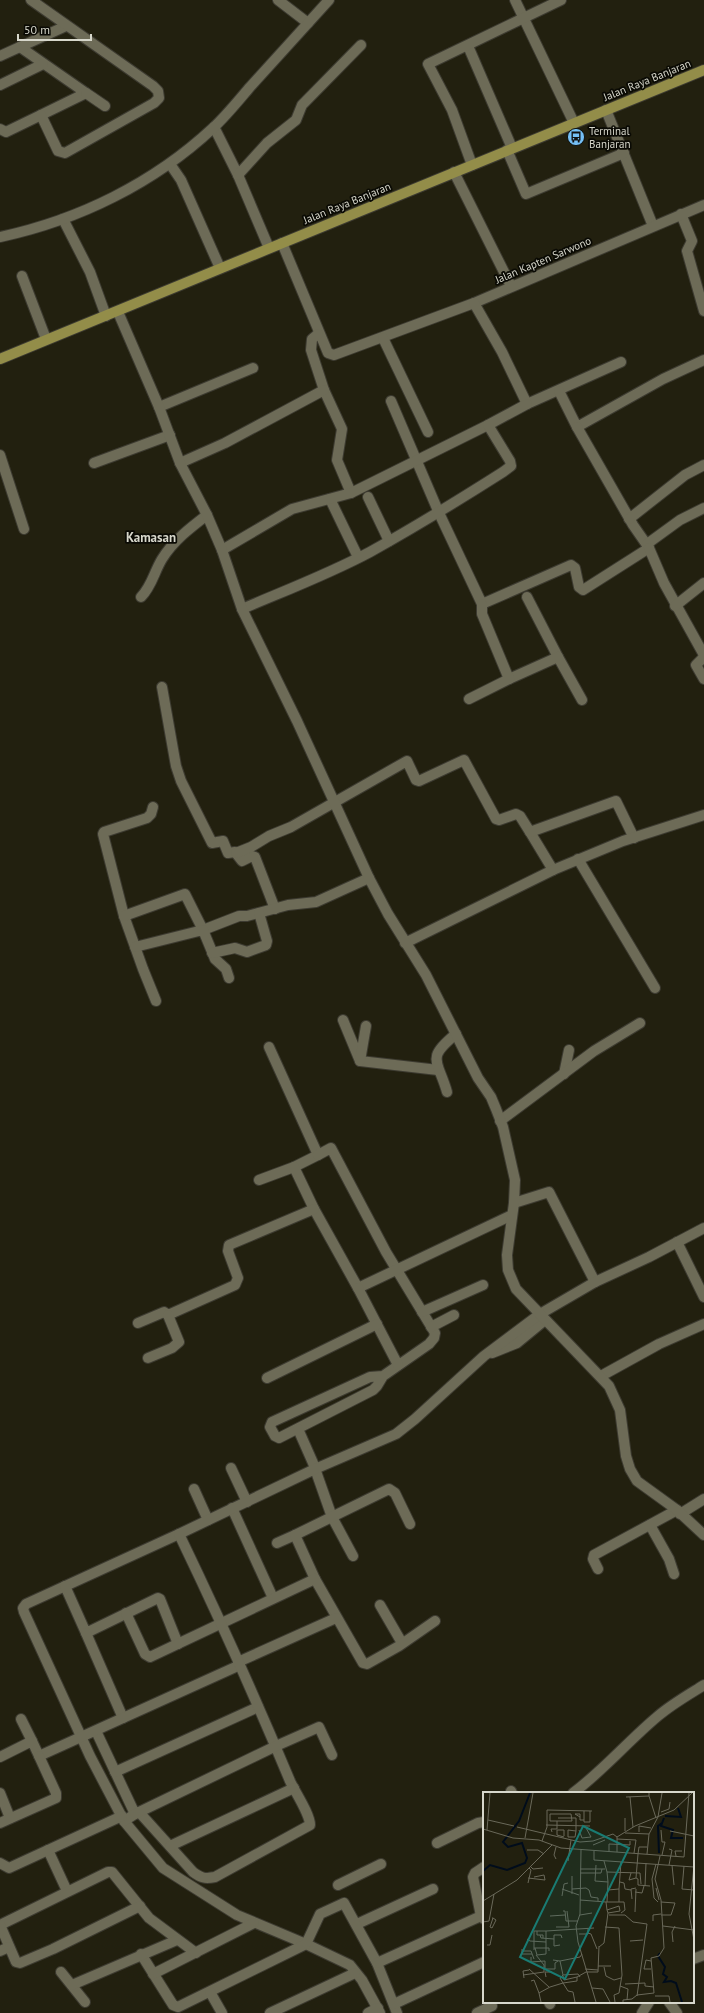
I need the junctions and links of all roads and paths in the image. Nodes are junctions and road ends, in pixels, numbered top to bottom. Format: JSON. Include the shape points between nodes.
{"nodes":[{"id":1,"x":32,"y":0,"type":"edge"},
{"id":2,"x":278,"y":0,"type":"edge"},
{"id":3,"x":329,"y":0,"type":"edge"},
{"id":4,"x":515,"y":0,"type":"edge"},
{"id":5,"x":561,"y":0,"type":"edge"},
{"id":6,"x":524,"y":19,"type":"junction"},
{"id":7,"x":308,"y":23,"type":"junction"},
{"id":8,"x":66,"y":26,"type":"junction"},
{"id":9,"x":361,"y":45,"type":"dead end"},
{"id":10,"x":468,"y":46,"type":"junction"},
{"id":11,"x":20,"y":47,"type":"junction"},
{"id":12,"x":0,"y":56,"type":"edge"},
{"id":13,"x":43,"y":64,"type":"junction"},
{"id":14,"x":704,"y":70,"type":"edge"},
{"id":15,"x":0,"y":85,"type":"edge"},
{"id":16,"x":86,"y":93,"type":"junction"},
{"id":17,"x":105,"y":106,"type":"dead end"},
{"id":18,"x":606,"y":110,"type":"junction"},
{"id":19,"x":41,"y":115,"type":"junction"},
{"id":20,"x":574,"y":123,"type":"junction"},
{"id":21,"x":217,"y":124,"type":"junction"},
{"id":22,"x":0,"y":129,"type":"edge"},
{"id":23,"x":509,"y":149,"type":"junction"},
{"id":24,"x":624,"y":153,"type":"junction"},
{"id":25,"x":170,"y":164,"type":"junction"},
{"id":26,"x":472,"y":165,"type":"junction"},
{"id":27,"x":242,"y":172,"type":"junction"},
{"id":28,"x":454,"y":172,"type":"junction"},
{"id":29,"x":704,"y":205,"type":"edge"},
{"id":30,"x":681,"y":214,"type":"junction"},
{"id":31,"x":63,"y":219,"type":"junction"},
{"id":32,"x":653,"y":226,"type":"junction"},
{"id":33,"x":0,"y":237,"type":"edge"},
{"id":34,"x":276,"y":245,"type":"junction"},
{"id":35,"x":220,"y":268,"type":"junction"},
{"id":36,"x":22,"y":276,"type":"dead end"},
{"id":37,"x":512,"y":286,"type":"junction"},
{"id":38,"x":474,"y":302,"type":"junction"},
{"id":39,"x":704,"y":311,"type":"edge"},
{"id":40,"x":118,"y":312,"type":"junction"},
{"id":41,"x":106,"y":316,"type":"junction"},
{"id":42,"x":315,"y":336,"type":"junction"},
{"id":43,"x":386,"y":337,"type":"junction"},
{"id":44,"x":46,"y":339,"type":"junction"},
{"id":45,"x":0,"y":359,"type":"edge"},
{"id":46,"x":704,"y":360,"type":"edge"},
{"id":47,"x":621,"y":362,"type":"dead end"},
{"id":48,"x":253,"y":368,"type":"dead end"},
{"id":49,"x":324,"y":390,"type":"junction"},
{"id":50,"x":559,"y":391,"type":"junction"},
{"id":51,"x":391,"y":401,"type":"dead end"},
{"id":52,"x":527,"y":404,"type":"junction"},
{"id":53,"x":159,"y":407,"type":"junction"},
{"id":54,"x":488,"y":425,"type":"junction"},
{"id":55,"x":577,"y":427,"type":"junction"},
{"id":56,"x":428,"y":432,"type":"dead end"},
{"id":57,"x":170,"y":435,"type":"junction"},
{"id":58,"x":0,"y":455,"type":"edge"},
{"id":59,"x":416,"y":459,"type":"junction"},
{"id":60,"x":94,"y":462,"type":"dead end"},
{"id":61,"x":180,"y":463,"type":"junction"},
{"id":62,"x":704,"y":464,"type":"edge"},
{"id":63,"x":2,"y":472,"type":"edge"},
{"id":64,"x":350,"y":493,"type":"junction"},
{"id":65,"x":368,"y":497,"type":"dead end"},
{"id":66,"x":330,"y":499,"type":"junction"},
{"id":67,"x":704,"y":508,"type":"edge"},
{"id":68,"x":439,"y":513,"type":"junction"},
{"id":69,"x":207,"y":515,"type":"junction"},
{"id":70,"x":630,"y":519,"type":"junction"},
{"id":71,"x":24,"y":529,"type":"dead end"},
{"id":72,"x":389,"y":540,"type":"junction"},
{"id":73,"x":648,"y":546,"type":"junction"},
{"id":74,"x":222,"y":550,"type":"junction"},
{"id":75,"x":358,"y":557,"type":"junction"},
{"id":76,"x":704,"y":583,"type":"edge"},
{"id":77,"x":141,"y":597,"type":"dead end"},
{"id":78,"x":527,"y":597,"type":"dead end"},
{"id":79,"x":482,"y":604,"type":"junction"},
{"id":80,"x":675,"y":606,"type":"junction"},
{"id":81,"x":242,"y":609,"type":"junction"},
{"id":82,"x":701,"y":641,"type":"edge"},
{"id":83,"x":704,"y":656,"type":"edge"},
{"id":84,"x":558,"y":657,"type":"junction"},
{"id":85,"x":509,"y":679,"type":"junction"},
{"id":86,"x":704,"y":679,"type":"edge"},
{"id":87,"x":162,"y":687,"type":"dead end"},
{"id":88,"x":469,"y":699,"type":"dead end"},
{"id":89,"x":582,"y":700,"type":"dead end"},
{"id":90,"x":334,"y":801,"type":"junction"},
{"id":91,"x":153,"y":807,"type":"dead end"},
{"id":92,"x":704,"y":815,"type":"edge"},
{"id":93,"x":530,"y":832,"type":"junction"},
{"id":94,"x":634,"y":838,"type":"junction"},
{"id":95,"x":236,"y":853,"type":"junction"},
{"id":96,"x":578,"y":859,"type":"junction"},
{"id":97,"x":552,"y":870,"type":"junction"},
{"id":98,"x":369,"y":878,"type":"junction"},
{"id":99,"x":275,"y":909,"type":"junction"},
{"id":100,"x":259,"y":913,"type":"junction"},
{"id":101,"x":124,"y":916,"type":"junction"},
{"id":102,"x":203,"y":930,"type":"junction"},
{"id":103,"x":405,"y":943,"type":"junction"},
{"id":104,"x":135,"y":947,"type":"junction"},
{"id":105,"x":212,"y":953,"type":"junction"},
{"id":106,"x":229,"y":978,"type":"dead end"},
{"id":107,"x":655,"y":988,"type":"dead end"},
{"id":108,"x":156,"y":1001,"type":"dead end"},
{"id":109,"x":343,"y":1020,"type":"dead end"},
{"id":110,"x":640,"y":1023,"type":"dead end"},
{"id":111,"x":366,"y":1026,"type":"dead end"},
{"id":112,"x":456,"y":1034,"type":"junction"},
{"id":113,"x":269,"y":1047,"type":"dead end"},
{"id":114,"x":569,"y":1050,"type":"dead end"},
{"id":115,"x":360,"y":1061,"type":"junction"},
{"id":116,"x":438,"y":1070,"type":"junction"},
{"id":117,"x":564,"y":1074,"type":"junction"},
{"id":118,"x":447,"y":1092,"type":"dead end"},
{"id":119,"x":500,"y":1121,"type":"junction"},
{"id":120,"x":318,"y":1155,"type":"junction"},
{"id":121,"x":294,"y":1167,"type":"junction"},
{"id":122,"x":259,"y":1180,"type":"dead end"},
{"id":123,"x":514,"y":1203,"type":"junction"},
{"id":124,"x":314,"y":1209,"type":"junction"},
{"id":125,"x":512,"y":1215,"type":"junction"},
{"id":126,"x":704,"y":1228,"type":"edge"},
{"id":127,"x":678,"y":1242,"type":"junction"},
{"id":128,"x":397,"y":1269,"type":"junction"},
{"id":129,"x":595,"y":1282,"type":"junction"},
{"id":130,"x":483,"y":1285,"type":"dead end"},
{"id":131,"x":358,"y":1288,"type":"junction"},
{"id":132,"x":704,"y":1297,"type":"edge"},
{"id":133,"x":422,"y":1312,"type":"junction"},
{"id":134,"x":168,"y":1315,"type":"junction"},
{"id":135,"x":454,"y":1315,"type":"dead end"},
{"id":136,"x":542,"y":1317,"type":"junction"},
{"id":137,"x":138,"y":1322,"type":"dead end"},
{"id":138,"x":377,"y":1324,"type":"junction"},
{"id":139,"x":704,"y":1324,"type":"edge"},
{"id":140,"x":431,"y":1327,"type":"junction"},
{"id":141,"x":148,"y":1358,"type":"dead end"},
{"id":142,"x":398,"y":1365,"type":"junction"},
{"id":143,"x":383,"y":1376,"type":"junction"},
{"id":144,"x":601,"y":1376,"type":"junction"},
{"id":145,"x":267,"y":1378,"type":"dead end"},
{"id":146,"x":298,"y":1429,"type":"junction"},
{"id":147,"x":231,"y":1468,"type":"dead end"},
{"id":148,"x":315,"y":1469,"type":"junction"},
{"id":149,"x":194,"y":1489,"type":"dead end"},
{"id":150,"x":704,"y":1499,"type":"edge"},
{"id":151,"x":247,"y":1502,"type":"junction"},
{"id":152,"x":232,"y":1508,"type":"junction"},
{"id":153,"x":678,"y":1512,"type":"junction"},
{"id":154,"x":332,"y":1517,"type":"junction"},
{"id":155,"x":208,"y":1520,"type":"junction"},
{"id":156,"x":410,"y":1524,"type":"dead end"},
{"id":157,"x":652,"y":1524,"type":"junction"},
{"id":158,"x":179,"y":1534,"type":"junction"},
{"id":159,"x":295,"y":1535,"type":"junction"},
{"id":160,"x":704,"y":1535,"type":"edge"},
{"id":161,"x":277,"y":1543,"type":"dead end"},
{"id":162,"x":353,"y":1556,"type":"dead end"},
{"id":163,"x":598,"y":1569,"type":"dead end"},
{"id":164,"x":674,"y":1574,"type":"dead end"},
{"id":165,"x":315,"y":1579,"type":"junction"},
{"id":166,"x":65,"y":1586,"type":"junction"},
{"id":167,"x":273,"y":1598,"type":"junction"},
{"id":168,"x":380,"y":1605,"type":"dead end"},
{"id":169,"x":126,"y":1612,"type":"junction"},
{"id":170,"x":336,"y":1618,"type":"junction"},
{"id":171,"x":435,"y":1621,"type":"dead end"},
{"id":172,"x":222,"y":1624,"type":"junction"},
{"id":173,"x":86,"y":1633,"type":"junction"},
{"id":174,"x":402,"y":1643,"type":"junction"},
{"id":175,"x":178,"y":1644,"type":"junction"},
{"id":176,"x":239,"y":1664,"type":"junction"},
{"id":177,"x":704,"y":1685,"type":"edge"},
{"id":178,"x":258,"y":1708,"type":"junction"},
{"id":179,"x":123,"y":1718,"type":"junction"},
{"id":180,"x":20,"y":1719,"type":"dead end"},
{"id":181,"x":96,"y":1730,"type":"junction"},
{"id":182,"x":81,"y":1737,"type":"junction"},
{"id":183,"x":32,"y":1741,"type":"junction"},
{"id":184,"x":276,"y":1746,"type":"junction"},
{"id":185,"x":332,"y":1755,"type":"dead end"},
{"id":186,"x":39,"y":1756,"type":"junction"},
{"id":187,"x":0,"y":1757,"type":"edge"},
{"id":188,"x":115,"y":1772,"type":"junction"},
{"id":189,"x":294,"y":1788,"type":"junction"},
{"id":190,"x":574,"y":1792,"type":"edge"},
{"id":191,"x":0,"y":1793,"type":"edge"},
{"id":192,"x":137,"y":1813,"type":"junction"},
{"id":193,"x":10,"y":1818,"type":"junction"},
{"id":194,"x":123,"y":1819,"type":"junction"},
{"id":195,"x":483,"y":1822,"type":"edge"},
{"id":196,"x":0,"y":1823,"type":"edge"},
{"id":197,"x":437,"y":1843,"type":"dead end"},
{"id":198,"x":170,"y":1846,"type":"junction"},
{"id":199,"x":48,"y":1850,"type":"junction"},
{"id":200,"x":0,"y":1863,"type":"edge"},
{"id":201,"x":381,"y":1864,"type":"dead end"},
{"id":202,"x":483,"y":1868,"type":"edge"},
{"id":203,"x":433,"y":1889,"type":"dead end"},
{"id":204,"x":67,"y":1892,"type":"junction"},
{"id":205,"x":344,"y":1903,"type":"junction"},
{"id":206,"x":140,"y":1906,"type":"junction"},
{"id":207,"x":483,"y":1917,"type":"edge"},
{"id":208,"x":254,"y":1923,"type":"junction"},
{"id":209,"x":357,"y":1924,"type":"junction"},
{"id":210,"x":0,"y":1925,"type":"edge"},
{"id":211,"x":176,"y":1940,"type":"junction"},
{"id":212,"x":306,"y":1944,"type":"junction"},
{"id":213,"x":5,"y":1949,"type":"edge"},
{"id":214,"x":196,"y":1953,"type":"junction"},
{"id":215,"x":141,"y":1954,"type":"junction"},
{"id":216,"x":704,"y":1955,"type":"edge"},
{"id":217,"x":694,"y":1959,"type":"edge"},
{"id":218,"x":378,"y":1963,"type":"junction"},
{"id":219,"x":483,"y":1963,"type":"edge"},
{"id":220,"x":61,"y":1972,"type":"dead end"},
{"id":221,"x":355,"y":1972,"type":"junction"},
{"id":222,"x":153,"y":1974,"type":"junction"},
{"id":223,"x":72,"y":1985,"type":"junction"},
{"id":224,"x":210,"y":1992,"type":"junction"},
{"id":225,"x":85,"y":2002,"type":"dead end"},
{"id":226,"x":648,"y":2003,"type":"edge"},
{"id":227,"x":670,"y":2003,"type":"edge"},
{"id":228,"x":492,"y":2006,"type":"dead end"},
{"id":229,"x":396,"y":2008,"type":"edge"},
{"id":230,"x":379,"y":2011,"type":"edge"},
{"id":231,"x":222,"y":2013,"type":"edge"},
{"id":232,"x":270,"y":2013,"type":"edge"},
{"id":233,"x":368,"y":2013,"type":"edge"},
{"id":234,"x":477,"y":2013,"type":"edge"},
{"id":235,"x":642,"y":2013,"type":"edge"},
{"id":236,"x":677,"y":2013,"type":"edge"}],
"edges":[{"from":1,"to":8,"type":"street"},
{"from":2,"to":7,"type":"street"},
{"from":3,"to":7,"type":"street"},
{"from":4,"to":6,"type":"street"},
{"from":5,"to":6,"type":"street"},
{"from":6,"to":10,"type":"street"},
{"from":6,"to":20,"type":"street"},
{"from":7,"to":21,"type":"street"},
{"from":8,"to":11,"type":"street"},
{"from":8,"to":19,"type":"street","via":[[153,86],[158,91],[158,98],[154,103],[65,153],[58,151]]},
{"from":9,"to":27,"type":"street","via":[[302,105],[296,120],[266,143]]},
{"from":10,"to":23,"type":"street"},
{"from":10,"to":26,"type":"street","via":[[428,64],[452,110]]},
{"from":11,"to":12,"type":"street"},
{"from":11,"to":13,"type":"street"},
{"from":13,"to":15,"type":"street"},
{"from":13,"to":16,"type":"street"},
{"from":14,"to":18,"type":"main road","name":"Jalan Raya Banjaran"},
{"from":16,"to":17,"type":"street"},
{"from":16,"to":19,"type":"street"},
{"from":18,"to":20,"type":"main road","name":"Jalan Raya Banjaran"},
{"from":18,"to":24,"type":"street"},
{"from":19,"to":22,"type":"street","via":[[6,132]]},
{"from":20,"to":23,"type":"main road","name":"Jalan Raya Banjaran"},
{"from":21,"to":25,"type":"street"},
{"from":21,"to":27,"type":"street"},
{"from":23,"to":24,"type":"street","via":[[526,194]]},
{"from":23,"to":26,"type":"main road","name":"Jalan Raya Banjaran"},
{"from":24,"to":32,"type":"street"},
{"from":25,"to":31,"type":"street","via":[[117,196]]},
{"from":25,"to":35,"type":"street","via":[[181,180]]},
{"from":26,"to":28,"type":"main road","name":"Jalan Raya Banjaran"},
{"from":27,"to":34,"type":"street"},
{"from":28,"to":34,"type":"main road","name":"Jalan Raya Banjaran"},
{"from":28,"to":37,"type":"street"},
{"from":29,"to":30,"type":"street","name":"Jalan Kapten Sarwono"},
{"from":30,"to":32,"type":"street","name":"Jalan Kapten Sarwono"},
{"from":30,"to":39,"type":"street","via":[[692,241],[687,251]]},
{"from":31,"to":33,"type":"street"},
{"from":31,"to":41,"type":"street","via":[[90,272]]},
{"from":32,"to":37,"type":"street","name":"Jalan Kapten Sarwono"},
{"from":34,"to":35,"type":"main road","name":"Jalan Raya Banjaran"},
{"from":34,"to":42,"type":"street"},
{"from":35,"to":40,"type":"main road","name":"Jalan Raya Banjaran"},
{"from":36,"to":44,"type":"street"},
{"from":37,"to":38,"type":"street","name":"Jalan Kapten Sarwono"},
{"from":38,"to":43,"type":"street","name":"Jalan Kapten Sarwono"},
{"from":38,"to":52,"type":"street"},
{"from":40,"to":41,"type":"main road","name":"Jalan Raya Banjaran"},
{"from":40,"to":53,"type":"street"},
{"from":41,"to":44,"type":"main road","name":"Jalan Raya Banjaran"},
{"from":42,"to":43,"type":"street","name":"Jalan Kapten Sarwono","via":[[332,356]]},
{"from":42,"to":49,"type":"street","via":[[311,350]]},
{"from":43,"to":56,"type":"street"},
{"from":44,"to":45,"type":"main road","name":"Jalan Raya Banjaran"},
{"from":46,"to":55,"type":"street","via":[[640,389]]},
{"from":47,"to":50,"type":"street"},
{"from":48,"to":53,"type":"street"},
{"from":49,"to":61,"type":"street","via":[[226,444]]},
{"from":49,"to":64,"type":"street","via":[[342,429],[337,460]]},
{"from":50,"to":52,"type":"street"},
{"from":50,"to":55,"type":"street"},
{"from":51,"to":59,"type":"street"},
{"from":52,"to":54,"type":"street"},
{"from":53,"to":57,"type":"street"},
{"from":54,"to":59,"type":"street"},
{"from":54,"to":68,"type":"street","via":[[511,466]]},
{"from":55,"to":70,"type":"street"},
{"from":57,"to":60,"type":"street"},
{"from":57,"to":61,"type":"street"},
{"from":58,"to":63,"type":"street"},
{"from":59,"to":64,"type":"street"},
{"from":59,"to":68,"type":"street"},
{"from":61,"to":69,"type":"street"},
{"from":62,"to":70,"type":"street","via":[[685,475]]},
{"from":63,"to":71,"type":"street"},
{"from":64,"to":66,"type":"street"},
{"from":65,"to":72,"type":"street"},
{"from":66,"to":74,"type":"street","via":[[292,509]]},
{"from":66,"to":75,"type":"street"},
{"from":67,"to":73,"type":"street","via":[[680,520]]},
{"from":68,"to":72,"type":"street"},
{"from":68,"to":79,"type":"street"},
{"from":69,"to":74,"type":"street"},
{"from":69,"to":77,"type":"street","via":[[174,542]]},
{"from":70,"to":73,"type":"street"},
{"from":72,"to":75,"type":"street"},
{"from":73,"to":79,"type":"street","via":[[583,590],[579,587],[575,568],[571,565]]},
{"from":73,"to":80,"type":"street"},
{"from":74,"to":81,"type":"street"},
{"from":75,"to":81,"type":"street"},
{"from":76,"to":80,"type":"street"},
{"from":78,"to":84,"type":"street"},
{"from":79,"to":85,"type":"street","via":[[482,614]]},
{"from":80,"to":82,"type":"street"},
{"from":81,"to":90,"type":"street"},
{"from":82,"to":83,"type":"street"},
{"from":83,"to":86,"type":"street","via":[[696,665]]},
{"from":84,"to":85,"type":"street"},
{"from":84,"to":89,"type":"street"},
{"from":85,"to":88,"type":"street"},
{"from":87,"to":95,"type":"street","via":[[181,781],[212,843],[222,840],[228,853]]},
{"from":90,"to":93,"type":"street","via":[[404,762],[408,763],[416,780],[419,781],[464,760],[496,819],[516,814]]},
{"from":90,"to":95,"type":"street","via":[[288,829]]},
{"from":90,"to":98,"type":"street"},
{"from":91,"to":101,"type":"street","via":[[147,818],[103,834]]},
{"from":92,"to":94,"type":"street"},
{"from":93,"to":94,"type":"street","via":[[616,801]]},
{"from":93,"to":97,"type":"street"},
{"from":94,"to":96,"type":"street"},
{"from":95,"to":99,"type":"street","via":[[242,861],[255,857]]},
{"from":96,"to":97,"type":"street"},
{"from":96,"to":107,"type":"street"},
{"from":97,"to":103,"type":"street"},
{"from":98,"to":99,"type":"street","via":[[316,902]]},
{"from":98,"to":103,"type":"street"},
{"from":99,"to":100,"type":"street"},
{"from":100,"to":102,"type":"street","via":[[239,916]]},
{"from":100,"to":105,"type":"street","via":[[266,945],[247,952],[235,948]]},
{"from":101,"to":102,"type":"street","via":[[185,894]]},
{"from":101,"to":104,"type":"street"},
{"from":102,"to":104,"type":"street"},
{"from":102,"to":105,"type":"street"},
{"from":103,"to":112,"type":"street","via":[[426,975]]},
{"from":104,"to":108,"type":"street"},
{"from":105,"to":106,"type":"street","via":[[218,963],[226,969]]},
{"from":109,"to":115,"type":"street"},
{"from":110,"to":117,"type":"street","via":[[594,1051]]},
{"from":111,"to":115,"type":"street"},
{"from":112,"to":116,"type":"street","via":[[440,1048],[436,1057]]},
{"from":112,"to":119,"type":"street","via":[[478,1078],[491,1097]]},
{"from":113,"to":120,"type":"street"},
{"from":114,"to":117,"type":"street"},
{"from":115,"to":116,"type":"street"},
{"from":116,"to":118,"type":"street"},
{"from":117,"to":119,"type":"street"},
{"from":119,"to":123,"type":"street","via":[[515,1180]]},
{"from":120,"to":121,"type":"street"},
{"from":120,"to":128,"type":"street","via":[[331,1148]]},
{"from":121,"to":122,"type":"street"},
{"from":121,"to":124,"type":"street"},
{"from":123,"to":125,"type":"street"},
{"from":123,"to":129,"type":"street","via":[[549,1192]]},
{"from":124,"to":131,"type":"street"},
{"from":124,"to":134,"type":"street","via":[[229,1245],[228,1251],[238,1278],[235,1285]]},
{"from":125,"to":128,"type":"street"},
{"from":125,"to":136,"type":"street","via":[[507,1255],[508,1270],[516,1289]]},
{"from":126,"to":127,"type":"street"},
{"from":127,"to":129,"type":"street"},
{"from":127,"to":132,"type":"street"},
{"from":128,"to":131,"type":"street"},
{"from":128,"to":133,"type":"street"},
{"from":129,"to":136,"type":"street"},
{"from":130,"to":133,"type":"street"},
{"from":131,"to":138,"type":"street"},
{"from":133,"to":140,"type":"street"},
{"from":134,"to":137,"type":"street","via":[[164,1312]]},
{"from":134,"to":141,"type":"street","via":[[179,1342],[172,1348]]},
{"from":135,"to":140,"type":"street"},
{"from":136,"to":144,"type":"street"},
{"from":136,"to":148,"type":"street","via":[[484,1356],[403,1429],[386,1440]]},
{"from":138,"to":142,"type":"street"},
{"from":138,"to":145,"type":"street"},
{"from":139,"to":144,"type":"street","via":[[659,1344]]},
{"from":140,"to":142,"type":"street","via":[[434,1338],[429,1344]]},
{"from":142,"to":143,"type":"street"},
{"from":143,"to":146,"type":"street","via":[[373,1390]]},
{"from":143,"to":146,"type":"street","via":[[370,1378],[272,1422],[269,1426],[278,1438]]},
{"from":144,"to":153,"type":"street","via":[[609,1386],[620,1410],[630,1469],[637,1481]]},
{"from":146,"to":148,"type":"street"},
{"from":147,"to":151,"type":"street"},
{"from":148,"to":151,"type":"street"},
{"from":148,"to":154,"type":"street"},
{"from":149,"to":155,"type":"street"},
{"from":150,"to":153,"type":"street"},
{"from":151,"to":152,"type":"street"},
{"from":152,"to":155,"type":"street"},
{"from":152,"to":167,"type":"street"},
{"from":153,"to":157,"type":"street"},
{"from":153,"to":160,"type":"street"},
{"from":154,"to":156,"type":"street","via":[[389,1489],[395,1493]]},
{"from":154,"to":159,"type":"street"},
{"from":154,"to":162,"type":"street"},
{"from":155,"to":158,"type":"street"},
{"from":157,"to":163,"type":"street","via":[[594,1555],[593,1559]]},
{"from":157,"to":164,"type":"street"},
{"from":158,"to":166,"type":"street"},
{"from":158,"to":172,"type":"street"},
{"from":159,"to":161,"type":"street"},
{"from":159,"to":165,"type":"street"},
{"from":165,"to":167,"type":"street"},
{"from":165,"to":170,"type":"street"},
{"from":166,"to":173,"type":"street"},
{"from":166,"to":182,"type":"street","via":[[26,1604],[23,1610]]},
{"from":167,"to":172,"type":"street"},
{"from":168,"to":174,"type":"street"},
{"from":169,"to":173,"type":"street"},
{"from":169,"to":175,"type":"street","via":[[147,1657]]},
{"from":169,"to":175,"type":"street","via":[[155,1598],[160,1599]]},
{"from":170,"to":174,"type":"street","via":[[363,1663],[371,1663]]},
{"from":170,"to":176,"type":"street"},
{"from":171,"to":174,"type":"street"},
{"from":172,"to":175,"type":"street"},
{"from":172,"to":176,"type":"street"},
{"from":173,"to":179,"type":"street"},
{"from":176,"to":178,"type":"street"},
{"from":176,"to":179,"type":"street"},
{"from":177,"to":190,"type":"street","via":[[657,1717],[607,1766]]},
{"from":178,"to":184,"type":"street"},
{"from":178,"to":188,"type":"street"},
{"from":179,"to":181,"type":"street"},
{"from":180,"to":183,"type":"street"},
{"from":181,"to":182,"type":"street"},
{"from":181,"to":188,"type":"street"},
{"from":182,"to":186,"type":"street"},
{"from":182,"to":194,"type":"street"},
{"from":183,"to":186,"type":"street"},
{"from":183,"to":187,"type":"street"},
{"from":184,"to":185,"type":"street","via":[[319,1727]]},
{"from":184,"to":189,"type":"street"},
{"from":184,"to":192,"type":"street"},
{"from":186,"to":193,"type":"street","via":[[56,1798]]},
{"from":188,"to":192,"type":"street"},
{"from":189,"to":198,"type":"street"},
{"from":189,"to":198,"type":"street","via":[[310,1825],[215,1877],[200,1878]]},
{"from":191,"to":193,"type":"street"},
{"from":192,"to":194,"type":"street"},
{"from":192,"to":198,"type":"street"},
{"from":193,"to":196,"type":"street"},
{"from":194,"to":199,"type":"street"},
{"from":194,"to":208,"type":"street","via":[[163,1868]]},
{"from":195,"to":197,"type":"street"},
{"from":199,"to":200,"type":"street","via":[[8,1868]]},
{"from":199,"to":204,"type":"street"},
{"from":201,"to":205,"type":"street","via":[[338,1882]]},
{"from":202,"to":207,"type":"street","via":[[473,1877]]},
{"from":203,"to":209,"type":"street"},
{"from":204,"to":206,"type":"street","via":[[112,1872]]},
{"from":204,"to":210,"type":"street"},
{"from":205,"to":209,"type":"street"},
{"from":205,"to":212,"type":"street","via":[[320,1914]]},
{"from":206,"to":211,"type":"street","via":[[149,1918]]},
{"from":206,"to":213,"type":"street","via":[[53,1950],[20,1963]]},
{"from":207,"to":218,"type":"street"},
{"from":208,"to":212,"type":"street"},
{"from":208,"to":214,"type":"street"},
{"from":209,"to":218,"type":"street"},
{"from":210,"to":213,"type":"street"},
{"from":211,"to":214,"type":"street"},
{"from":211,"to":215,"type":"street"},
{"from":212,"to":221,"type":"street","via":[[350,1965]]},
{"from":212,"to":224,"type":"street"},
{"from":214,"to":222,"type":"street"},
{"from":215,"to":222,"type":"street"},
{"from":215,"to":223,"type":"street"},
{"from":216,"to":217,"type":"street"},
{"from":218,"to":229,"type":"street"},
{"from":219,"to":229,"type":"street"},
{"from":220,"to":223,"type":"street"},
{"from":221,"to":230,"type":"street"},
{"from":221,"to":232,"type":"street"},
{"from":222,"to":224,"type":"street","via":[[175,2007]]},
{"from":223,"to":225,"type":"street"},
{"from":224,"to":231,"type":"street"},
{"from":226,"to":235,"type":"street"},
{"from":227,"to":236,"type":"street"},
{"from":228,"to":234,"type":"street"},
{"from":230,"to":233,"type":"street"}]}
